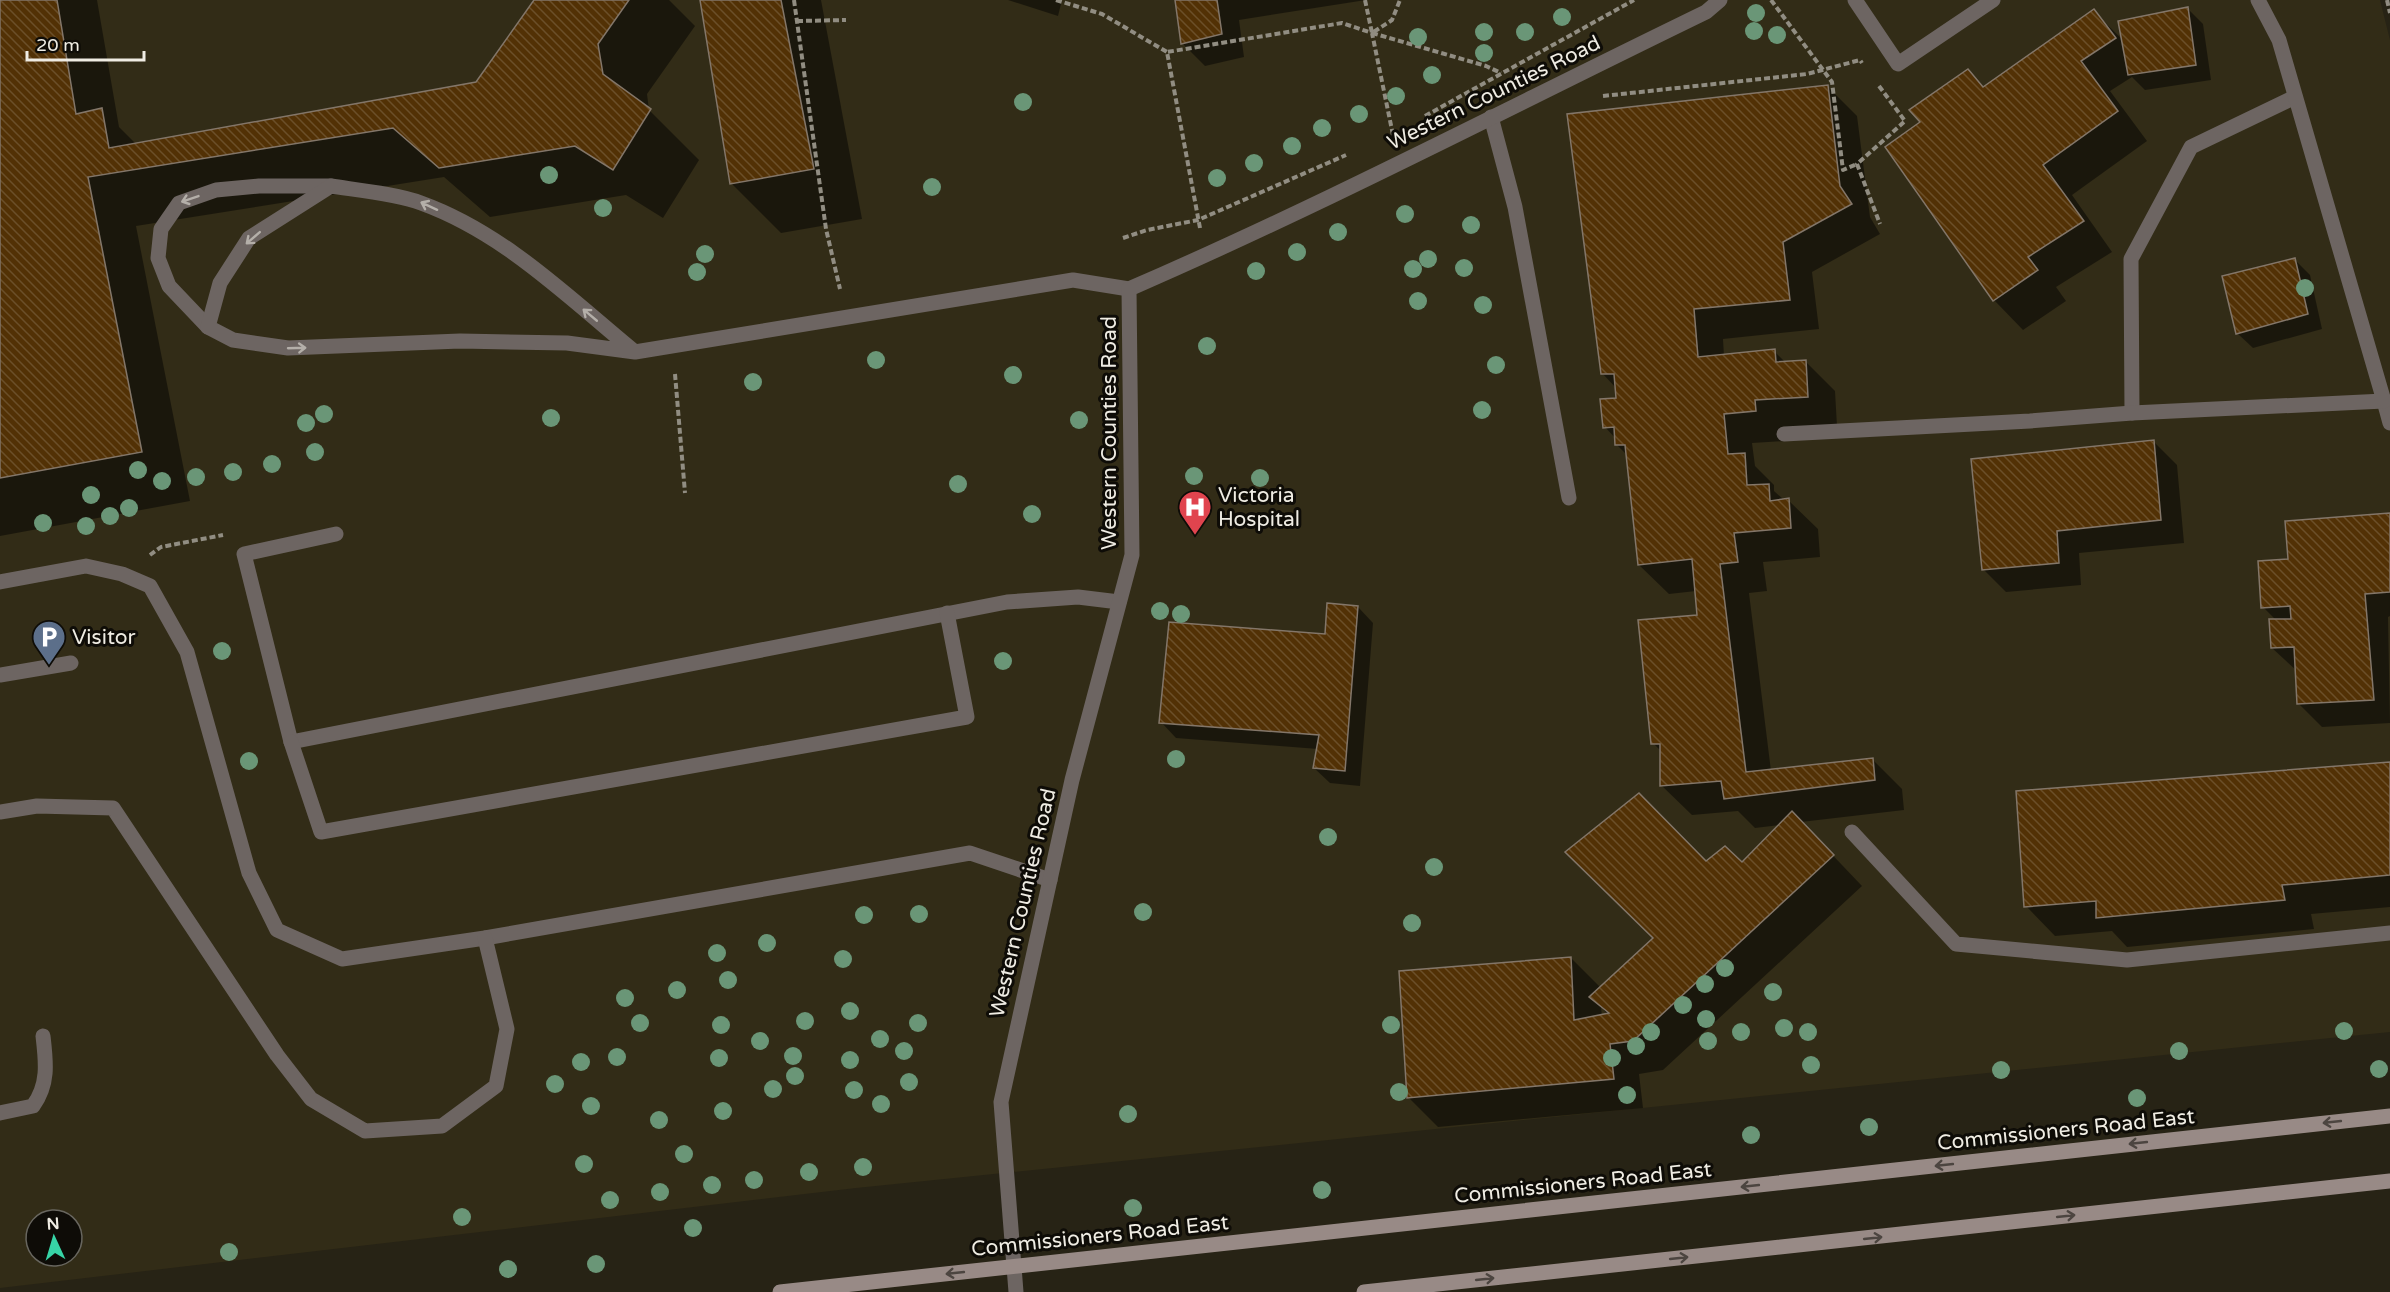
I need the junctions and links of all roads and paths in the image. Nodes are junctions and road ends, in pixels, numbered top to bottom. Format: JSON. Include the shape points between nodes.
{"nodes":[{"id":1,"x":794,"y":0,"type":"edge"},
{"id":2,"x":1056,"y":0,"type":"edge"},
{"id":3,"x":1365,"y":0,"type":"edge"},
{"id":4,"x":1400,"y":0,"type":"edge"},
{"id":5,"x":1634,"y":0,"type":"edge"},
{"id":6,"x":1720,"y":0,"type":"edge"},
{"id":7,"x":1771,"y":0,"type":"edge"},
{"id":8,"x":1855,"y":0,"type":"edge"},
{"id":9,"x":1993,"y":0,"type":"edge"},
{"id":10,"x":2258,"y":0,"type":"edge"},
{"id":11,"x":2387,"y":0,"type":"edge"},
{"id":12,"x":2390,"y":13,"type":"edge"},
{"id":13,"x":846,"y":20,"type":"dead end"},
{"id":14,"x":797,"y":21,"type":"junction"},
{"id":15,"x":1372,"y":33,"type":"junction"},
{"id":16,"x":1167,"y":52,"type":"junction"},
{"id":17,"x":1825,"y":69,"type":"junction"},
{"id":18,"x":1866,"y":69,"type":"dead end"},
{"id":19,"x":1502,"y":74,"type":"junction"},
{"id":20,"x":1873,"y":78,"type":"dead end"},
{"id":21,"x":1593,"y":97,"type":"dead end"},
{"id":22,"x":2295,"y":97,"type":"junction"},
{"id":23,"x":1491,"y":117,"type":"junction"},
{"id":24,"x":1423,"y":118,"type":"dead end"},
{"id":25,"x":1403,"y":129,"type":"dead end"},
{"id":26,"x":1393,"y":134,"type":"junction"},
{"id":27,"x":1382,"y":139,"type":"dead end"},
{"id":28,"x":1350,"y":153,"type":"dead end"},
{"id":29,"x":1398,"y":164,"type":"junction"},
{"id":30,"x":1857,"y":164,"type":"junction"},
{"id":31,"x":331,"y":186,"type":"junction"},
{"id":32,"x":1198,"y":220,"type":"junction"},
{"id":33,"x":1880,"y":224,"type":"dead end"},
{"id":34,"x":1123,"y":238,"type":"dead end"},
{"id":35,"x":1206,"y":255,"type":"junction"},
{"id":36,"x":1129,"y":289,"type":"junction"},
{"id":37,"x":847,"y":317,"type":"junction"},
{"id":38,"x":208,"y":327,"type":"junction"},
{"id":39,"x":672,"y":346,"type":"junction"},
{"id":40,"x":635,"y":352,"type":"junction"},
{"id":41,"x":2384,"y":402,"type":"junction"},
{"id":42,"x":2132,"y":413,"type":"junction"},
{"id":43,"x":2390,"y":423,"type":"edge"},
{"id":44,"x":1784,"y":434,"type":"dead end"},
{"id":45,"x":685,"y":493,"type":"dead end"},
{"id":46,"x":1569,"y":498,"type":"dead end"},
{"id":47,"x":336,"y":534,"type":"dead end"},
{"id":48,"x":244,"y":554,"type":"junction"},
{"id":49,"x":122,"y":574,"type":"junction"},
{"id":50,"x":0,"y":582,"type":"edge"},
{"id":51,"x":1119,"y":602,"type":"junction"},
{"id":52,"x":947,"y":613,"type":"junction"},
{"id":53,"x":71,"y":663,"type":"dead end"},
{"id":54,"x":0,"y":675,"type":"edge"},
{"id":55,"x":291,"y":742,"type":"junction"},
{"id":56,"x":0,"y":812,"type":"edge"},
{"id":57,"x":1852,"y":832,"type":"dead end"},
{"id":58,"x":1050,"y":880,"type":"junction"},
{"id":59,"x":2390,"y":933,"type":"edge"},
{"id":60,"x":485,"y":938,"type":"junction"},
{"id":61,"x":43,"y":1036,"type":"dead end"},
{"id":62,"x":0,"y":1113,"type":"edge"},
{"id":63,"x":2390,"y":1116,"type":"edge"},
{"id":64,"x":2390,"y":1181,"type":"edge"},
{"id":65,"x":1013,"y":1266,"type":"junction"},
{"id":66,"x":780,"y":1292,"type":"edge"},
{"id":67,"x":1016,"y":1292,"type":"edge"},
{"id":68,"x":1364,"y":1292,"type":"edge"}],
"edges":[{"from":1,"to":14,"type":"path"},
{"from":2,"to":16,"type":"path","via":[[1102,14]]},
{"from":3,"to":15,"type":"path"},
{"from":4,"to":15,"type":"path","via":[[1392,20]]},
{"from":5,"to":19,"type":"path"},
{"from":6,"to":23,"type":"lane","name":"Western Counties Road","via":[[1706,12]]},
{"from":7,"to":17,"type":"path"},
{"from":8,"to":9,"type":"lane","via":[[1898,64]]},
{"from":10,"to":22,"type":"lane","via":[[2279,39]]},
{"from":11,"to":12,"type":"path"},
{"from":13,"to":14,"type":"path"},
{"from":14,"to":37,"type":"path","via":[[826,229]]},
{"from":15,"to":16,"type":"path","via":[[1342,23]]},
{"from":15,"to":19,"type":"path"},
{"from":15,"to":26,"type":"path"},
{"from":16,"to":32,"type":"path"},
{"from":17,"to":18,"type":"path","via":[[1860,60]]},
{"from":17,"to":21,"type":"path"},
{"from":17,"to":30,"type":"path","via":[[1832,82],[1843,171]]},
{"from":19,"to":24,"type":"path"},
{"from":20,"to":30,"type":"path","via":[[1905,121]]},
{"from":22,"to":41,"type":"lane"},
{"from":22,"to":42,"type":"lane","via":[[2191,147],[2131,259]]},
{"from":23,"to":29,"type":"lane","name":"Western Counties Road"},
{"from":23,"to":46,"type":"lane","via":[[1515,207]]},
{"from":25,"to":26,"type":"path"},
{"from":26,"to":27,"type":"path"},
{"from":26,"to":29,"type":"path"},
{"from":28,"to":32,"type":"path"},
{"from":29,"to":35,"type":"lane","name":"Western Counties Road"},
{"from":30,"to":33,"type":"path"},
{"from":31,"to":38,"type":"lane","one_way":true,"via":[[249,238],[220,283]]},
{"from":31,"to":38,"type":"lane","one_way":true,"via":[[216,190],[179,203],[161,229],[158,258],[169,286]]},
{"from":40,"to":31,"type":"lane","one_way":true,"via":[[524,260],[484,233],[420,202]]},
{"from":32,"to":34,"type":"path"},
{"from":32,"to":35,"type":"path"},
{"from":35,"to":36,"type":"lane","name":"Western Counties Road"},
{"from":36,"to":37,"type":"lane","via":[[1073,280]]},
{"from":36,"to":51,"type":"lane","name":"Western Counties Road","via":[[1132,555]]},
{"from":37,"to":39,"type":"lane"},
{"from":38,"to":40,"type":"lane","one_way":true,"via":[[233,340],[288,348],[460,341],[567,343]]},
{"from":39,"to":40,"type":"lane"},
{"from":39,"to":45,"type":"path"},
{"from":41,"to":42,"type":"lane"},
{"from":41,"to":43,"type":"lane"},
{"from":42,"to":44,"type":"lane"},
{"from":47,"to":48,"type":"lane"},
{"from":48,"to":49,"type":"path","via":[[231,533],[161,547]]},
{"from":48,"to":55,"type":"lane"},
{"from":49,"to":50,"type":"lane","via":[[86,566]]},
{"from":49,"to":60,"type":"lane","via":[[150,586],[187,652],[249,873],[277,930],[342,959]]},
{"from":51,"to":52,"type":"lane","via":[[1078,597],[1007,602]]},
{"from":51,"to":58,"type":"lane","name":"Western Counties Road"},
{"from":52,"to":55,"type":"lane"},
{"from":52,"to":55,"type":"lane","via":[[967,717],[321,832]]},
{"from":53,"to":54,"type":"lane"},
{"from":56,"to":60,"type":"lane","via":[[37,806],[113,808],[277,1055],[311,1099],[365,1131],[442,1126],[496,1086],[507,1029]]},
{"from":57,"to":59,"type":"lane","via":[[1956,944],[2127,960]]},
{"from":58,"to":60,"type":"lane","via":[[970,853]]},
{"from":58,"to":65,"type":"lane","name":"Western Counties Road","via":[[1000,1102]]},
{"from":61,"to":62,"type":"lane","via":[[47,1073],[41,1095],[33,1106]]},
{"from":63,"to":65,"type":"main road","name":"Commissioners Road East","one_way":true},
{"from":68,"to":64,"type":"main road","one_way":true},
{"from":65,"to":66,"type":"main road","name":"Commissioners Road East","one_way":true},
{"from":65,"to":67,"type":"lane","name":"Western Counties Road"}]}
